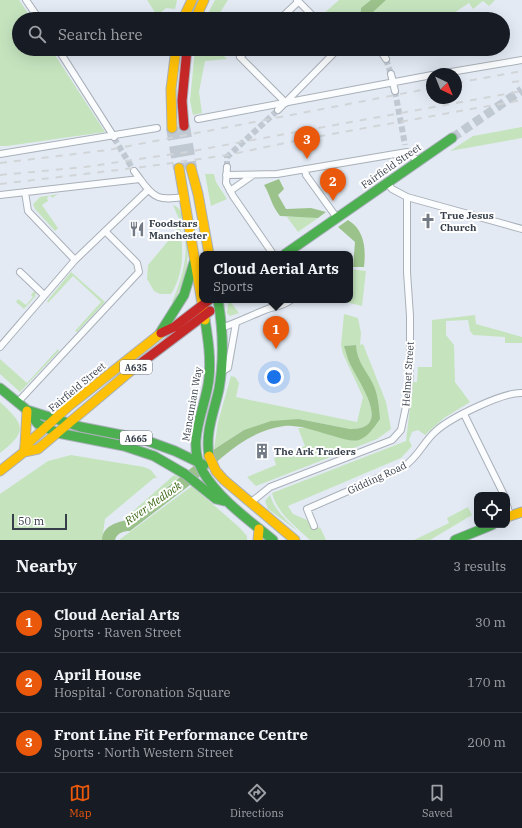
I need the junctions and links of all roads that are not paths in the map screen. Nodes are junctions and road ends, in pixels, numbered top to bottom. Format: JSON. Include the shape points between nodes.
{"nodes":[{"id":1,"x":26,"y":0,"type":"edge"},
{"id":2,"x":192,"y":0,"type":"edge"},
{"id":3,"x":204,"y":0,"type":"edge"},
{"id":4,"x":298,"y":1,"type":"edge"},
{"id":5,"x":34,"y":12,"type":"edge"},
{"id":6,"x":187,"y":12,"type":"edge"},
{"id":7,"x":198,"y":12,"type":"edge"},
{"id":8,"x":287,"y":12,"type":"edge"},
{"id":9,"x":309,"y":12,"type":"edge"},
{"id":10,"x":62,"y":56,"type":"edge"},
{"id":11,"x":175,"y":56,"type":"edge"},
{"id":12,"x":186,"y":56,"type":"edge"},
{"id":13,"x":241,"y":56,"type":"edge"},
{"id":14,"x":331,"y":56,"type":"edge"},
{"id":15,"x":384,"y":56,"type":"edge"},
{"id":16,"x":386,"y":59,"type":"tunnel mouth"},
{"id":17,"x":522,"y":60,"type":"edge"},
{"id":18,"x":462,"y":70,"type":"edge"},
{"id":19,"x":391,"y":74,"type":"tunnel mouth"},
{"id":20,"x":426,"y":76,"type":"edge"},
{"id":21,"x":393,"y":82,"type":"junction"},
{"id":22,"x":394,"y":91,"type":"tunnel mouth"},
{"id":23,"x":286,"y":103,"type":"junction"},
{"id":24,"x":278,"y":110,"type":"tunnel mouth"},
{"id":25,"x":198,"y":119,"type":"dead end"},
{"id":26,"x":184,"y":126,"type":"tunnel mouth"},
{"id":27,"x":157,"y":128,"type":"dead end"},
{"id":28,"x":172,"y":128,"type":"tunnel mouth"},
{"id":29,"x":113,"y":136,"type":"junction"},
{"id":30,"x":452,"y":138,"type":"tunnel mouth"},
{"id":31,"x":405,"y":145,"type":"tunnel mouth"},
{"id":32,"x":407,"y":152,"type":"junction"},
{"id":33,"x":0,"y":154,"type":"edge"},
{"id":34,"x":418,"y":161,"type":"junction"},
{"id":35,"x":227,"y":167,"type":"tunnel mouth"},
{"id":36,"x":179,"y":168,"type":"tunnel mouth"},
{"id":37,"x":191,"y":168,"type":"tunnel mouth"},
{"id":38,"x":305,"y":169,"type":"junction"},
{"id":39,"x":134,"y":171,"type":"tunnel mouth"},
{"id":40,"x":226,"y":175,"type":"junction"},
{"id":41,"x":253,"y":175,"type":"junction"},
{"id":42,"x":140,"y":179,"type":"junction"},
{"id":43,"x":388,"y":183,"type":"junction"},
{"id":44,"x":148,"y":190,"type":"junction"},
{"id":45,"x":230,"y":191,"type":"junction"},
{"id":46,"x":25,"y":192,"type":"junction"},
{"id":47,"x":0,"y":195,"type":"edge"},
{"id":48,"x":186,"y":197,"type":"junction"},
{"id":49,"x":407,"y":197,"type":"junction"},
{"id":50,"x":337,"y":218,"type":"junction"},
{"id":51,"x":522,"y":229,"type":"edge"},
{"id":52,"x":105,"y":231,"type":"junction"},
{"id":53,"x":208,"y":251,"type":"edge"},
{"id":54,"x":271,"y":251,"type":"edge"},
{"id":55,"x":292,"y":251,"type":"edge"},
{"id":56,"x":196,"y":259,"type":"junction"},
{"id":57,"x":75,"y":260,"type":"junction"},
{"id":58,"x":199,"y":266,"type":"edge"},
{"id":59,"x":20,"y":272,"type":"dead end"},
{"id":60,"x":44,"y":295,"type":"junction"},
{"id":61,"x":212,"y":303,"type":"edge"},
{"id":62,"x":213,"y":303,"type":"edge"},
{"id":63,"x":213,"y":303,"type":"edge"},
{"id":64,"x":214,"y":303,"type":"edge"},
{"id":65,"x":286,"y":303,"type":"edge"},
{"id":66,"x":205,"y":315,"type":"junction"},
{"id":67,"x":236,"y":323,"type":"junction"},
{"id":68,"x":220,"y":328,"type":"junction"},
{"id":69,"x":159,"y":334,"type":"junction"},
{"id":70,"x":0,"y":347,"type":"edge"},
{"id":71,"x":221,"y":372,"type":"junction"},
{"id":72,"x":0,"y":388,"type":"edge"},
{"id":73,"x":522,"y":393,"type":"edge"},
{"id":74,"x":18,"y":403,"type":"junction"},
{"id":75,"x":27,"y":410,"type":"junction"},
{"id":76,"x":464,"y":414,"type":"junction"},
{"id":77,"x":56,"y":418,"type":"junction"},
{"id":78,"x":69,"y":423,"type":"junction"},
{"id":79,"x":46,"y":428,"type":"junction"},
{"id":80,"x":58,"y":433,"type":"junction"},
{"id":81,"x":195,"y":438,"type":"junction"},
{"id":82,"x":206,"y":444,"type":"joint"},
{"id":83,"x":24,"y":449,"type":"junction"},
{"id":84,"x":175,"y":451,"type":"junction"},
{"id":85,"x":200,"y":463,"type":"junction"},
{"id":86,"x":216,"y":470,"type":"junction"},
{"id":87,"x":0,"y":471,"type":"edge"},
{"id":88,"x":503,"y":492,"type":"edge"},
{"id":89,"x":227,"y":502,"type":"junction"},
{"id":90,"x":250,"y":503,"type":"junction"},
{"id":91,"x":307,"y":509,"type":"junction"},
{"id":92,"x":300,"y":512,"type":"dead end"},
{"id":93,"x":522,"y":512,"type":"edge"},
{"id":94,"x":510,"y":515,"type":"edge"},
{"id":95,"x":314,"y":526,"type":"dead end"},
{"id":96,"x":487,"y":528,"type":"edge"},
{"id":97,"x":259,"y":529,"type":"junction"},
{"id":98,"x":473,"y":537,"type":"edge"},
{"id":99,"x":258,"y":540,"type":"edge"},
{"id":100,"x":273,"y":540,"type":"edge"},
{"id":101,"x":295,"y":540,"type":"edge"},
{"id":102,"x":455,"y":540,"type":"edge"}],
"edges":[{"from":1,"to":5,"type":"street"},
{"from":2,"to":6,"type":"main road"},
{"from":3,"to":7,"type":"main road"},
{"from":4,"to":8,"type":"street"},
{"from":4,"to":9,"type":"street"},
{"from":10,"to":29,"type":"street"},
{"from":11,"to":28,"type":"main road","via":[[171,89]]},
{"from":12,"to":26,"type":"main road","via":[[182,101]]},
{"from":13,"to":23,"type":"street"},
{"from":14,"to":23,"type":"street"},
{"from":15,"to":16,"type":"street"},
{"from":17,"to":18,"type":"street"},
{"from":19,"to":21,"type":"street"},
{"from":20,"to":21,"type":"street"},
{"from":21,"to":22,"type":"street"},
{"from":21,"to":23,"type":"street"},
{"from":23,"to":24,"type":"street"},
{"from":23,"to":25,"type":"street"},
{"from":27,"to":29,"type":"street"},
{"from":29,"to":33,"type":"street"},
{"from":30,"to":34,"type":"main road","name":"Fairfield Street"},
{"from":31,"to":32,"type":"street"},
{"from":32,"to":34,"type":"street"},
{"from":32,"to":38,"type":"street"},
{"from":34,"to":43,"type":"main road","name":"Fairfield Street"},
{"from":35,"to":40,"type":"street"},
{"from":36,"to":48,"type":"main road","name":"Mancunian Way","number":"A635"},
{"from":37,"to":53,"type":"main road"},
{"from":38,"to":41,"type":"street"},
{"from":38,"to":50,"type":"street","via":[[306,175]]},
{"from":39,"to":42,"type":"street"},
{"from":40,"to":41,"type":"street"},
{"from":40,"to":45,"type":"street"},
{"from":41,"to":45,"type":"street"},
{"from":42,"to":44,"type":"street"},
{"from":42,"to":46,"type":"street"},
{"from":43,"to":49,"type":"street","via":[[392,189]]},
{"from":43,"to":50,"type":"main road","name":"Fairfield Street"},
{"from":44,"to":48,"type":"street","via":[[157,197]]},
{"from":44,"to":52,"type":"street"},
{"from":45,"to":54,"type":"street"},
{"from":46,"to":47,"type":"street"},
{"from":46,"to":57,"type":"street","via":[[28,211]]},
{"from":48,"to":56,"type":"main road","name":"Mancunian Way","number":"A635"},
{"from":49,"to":51,"type":"street"},
{"from":49,"to":90,"type":"street","name":"Helmet Street","via":[[406,272],[410,316],[410,372],[401,430],[392,440],[270,487]]},
{"from":50,"to":55,"type":"main road","name":"Fairfield Street"},
{"from":52,"to":57,"type":"street"},
{"from":52,"to":74,"type":"street","via":[[137,263],[139,268],[136,277]]},
{"from":56,"to":58,"type":"main road","name":"Mancunian Way","number":"A635"},
{"from":56,"to":69,"type":"main road","name":"Fairfield Street","number":"A635","via":[[184,295]]},
{"from":57,"to":60,"type":"street"},
{"from":59,"to":60,"type":"street"},
{"from":60,"to":70,"type":"street"},
{"from":61,"to":69,"type":"main road","name":"Fairfield Street","number":"A635"},
{"from":62,"to":66,"type":"main road","number":"A635"},
{"from":63,"to":66,"type":"main road","name":"Mancunian Way","number":"A635"},
{"from":64,"to":68,"type":"main road","name":"Mancunian Way","number":"A635"},
{"from":65,"to":67,"type":"street"},
{"from":66,"to":78,"type":"main road","number":"A635","via":[[143,361]]},
{"from":66,"to":81,"type":"main road","name":"Mancunian Way","number":"A635","via":[[210,362],[209,378]]},
{"from":67,"to":68,"type":"street"},
{"from":67,"to":71,"type":"street","via":[[228,368]]},
{"from":68,"to":71,"type":"main road","name":"Mancunian Way","number":"A635"},
{"from":69,"to":77,"type":"main road","name":"Fairfield Street","number":"A635"},
{"from":71,"to":82,"type":"main road","name":"Mancunian Way","number":"A635"},
{"from":72,"to":74,"type":"main road","number":"A665"},
{"from":73,"to":76,"type":"street","name":"Gidding Road","via":[[501,397]]},
{"from":74,"to":75,"type":"main road","number":"A665"},
{"from":75,"to":77,"type":"main road"},
{"from":75,"to":79,"type":"main road","number":"A665","via":[[34,420]]},
{"from":75,"to":83,"type":"main road","via":[[28,429]]},
{"from":76,"to":88,"type":"street"},
{"from":76,"to":91,"type":"street","name":"Gidding Road","via":[[436,430],[417,456],[403,467]]},
{"from":77,"to":78,"type":"main road"},
{"from":77,"to":79,"type":"main road","name":"Fairfield Street","number":"A635"},
{"from":78,"to":80,"type":"main road","number":"A635"},
{"from":78,"to":84,"type":"main road","number":"A665","via":[[142,439]]},
{"from":79,"to":80,"type":"main road","number":"A665"},
{"from":79,"to":83,"type":"main road","number":"A635"},
{"from":80,"to":83,"type":"main road","number":"A635","via":[[38,449]]},
{"from":80,"to":89,"type":"main road","number":"A665","via":[[124,446],[154,456],[185,474],[216,499]]},
{"from":81,"to":84,"type":"main road","via":[[188,445]]},
{"from":81,"to":85,"type":"main road","name":"Mancunian Way","number":"A665"},
{"from":82,"to":86,"type":"main road","number":"A665","via":[[209,458]]},
{"from":83,"to":87,"type":"main road","number":"A635"},
{"from":84,"to":85,"type":"main road","number":"A665"},
{"from":85,"to":86,"type":"main road","number":"A665"},
{"from":85,"to":89,"type":"main road","name":"Mancunian Way","number":"A665","via":[[207,477]]},
{"from":86,"to":90,"type":"main road","number":"A665"},
{"from":89,"to":97,"type":"main road","number":"A665"},
{"from":90,"to":101,"type":"main road","number":"A665"},
{"from":91,"to":92,"type":"street","name":"Gidding Road"},
{"from":91,"to":95,"type":"street"},
{"from":93,"to":94,"type":"main road"},
{"from":96,"to":98,"type":"main road"},
{"from":97,"to":99,"type":"main road"},
{"from":97,"to":100,"type":"main road","number":"A665"},
{"from":98,"to":102,"type":"main road","via":[[464,535]]}]}
